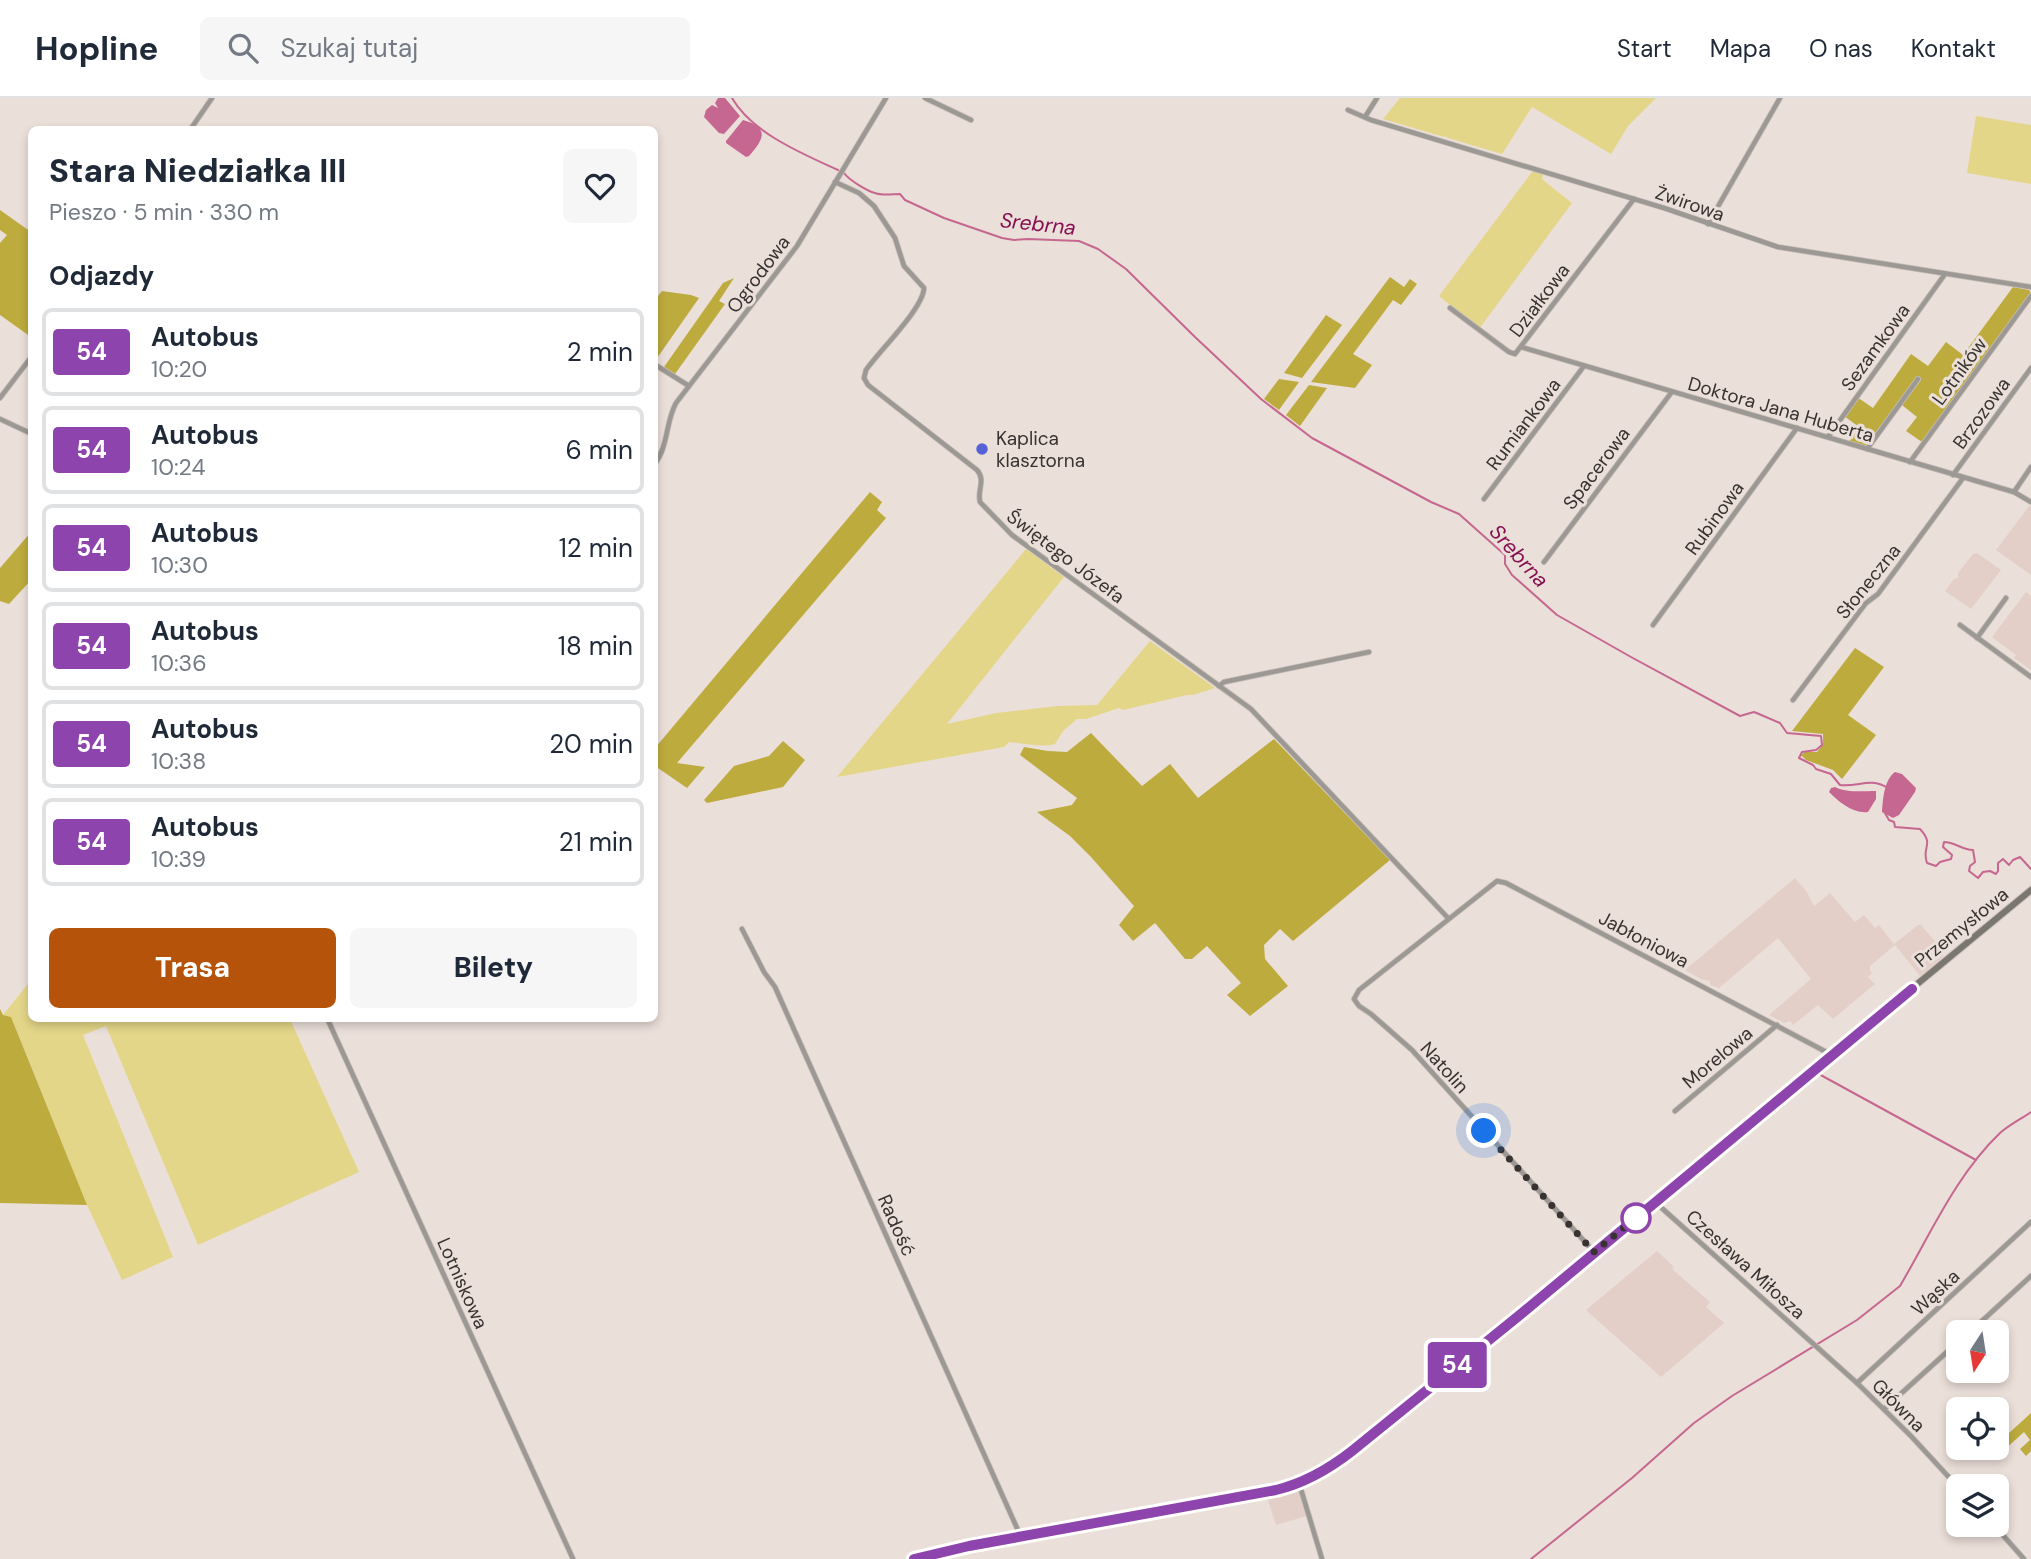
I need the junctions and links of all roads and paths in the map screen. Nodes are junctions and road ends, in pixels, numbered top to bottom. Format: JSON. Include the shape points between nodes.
{"nodes":[{"id":1,"x":212,"y":98,"type":"edge"},
{"id":2,"x":886,"y":98,"type":"edge"},
{"id":3,"x":925,"y":98,"type":"edge"},
{"id":4,"x":1377,"y":98,"type":"edge"},
{"id":5,"x":1780,"y":98,"type":"edge"},
{"id":6,"x":1348,"y":110,"type":"dead end"},
{"id":7,"x":1365,"y":117,"type":"junction"},
{"id":8,"x":971,"y":120,"type":"dead end"},
{"id":9,"x":193,"y":126,"type":"edge"},
{"id":10,"x":835,"y":183,"type":"junction"},
{"id":11,"x":1634,"y":199,"type":"junction"},
{"id":12,"x":1708,"y":224,"type":"junction"},
{"id":13,"x":1945,"y":274,"type":"junction"},
{"id":14,"x":2031,"y":287,"type":"edge"},
{"id":15,"x":2031,"y":296,"type":"edge"},
{"id":16,"x":1450,"y":308,"type":"dead end"},
{"id":17,"x":1521,"y":347,"type":"junction"},
{"id":18,"x":28,"y":361,"type":"edge"},
{"id":19,"x":658,"y":366,"type":"edge"},
{"id":20,"x":1584,"y":366,"type":"junction"},
{"id":21,"x":2031,"y":368,"type":"edge"},
{"id":22,"x":1918,"y":379,"type":"dead end"},
{"id":23,"x":690,"y":386,"type":"junction"},
{"id":24,"x":1672,"y":392,"type":"junction"},
{"id":25,"x":0,"y":398,"type":"edge"},
{"id":26,"x":0,"y":419,"type":"edge"},
{"id":27,"x":1797,"y":428,"type":"junction"},
{"id":28,"x":28,"y":432,"type":"edge"},
{"id":29,"x":1828,"y":437,"type":"junction"},
{"id":30,"x":1867,"y":449,"type":"junction"},
{"id":31,"x":658,"y":459,"type":"edge"},
{"id":32,"x":1910,"y":462,"type":"junction"},
{"id":33,"x":2031,"y":467,"type":"edge"},
{"id":34,"x":1953,"y":475,"type":"junction"},
{"id":35,"x":1964,"y":478,"type":"junction"},
{"id":36,"x":2014,"y":492,"type":"junction"},
{"id":37,"x":1483,"y":499,"type":"dead end"},
{"id":38,"x":2031,"y":502,"type":"edge"},
{"id":39,"x":1544,"y":562,"type":"dead end"},
{"id":40,"x":2006,"y":598,"type":"dead end"},
{"id":41,"x":1653,"y":625,"type":"dead end"},
{"id":42,"x":1959,"y":625,"type":"dead end"},
{"id":43,"x":1977,"y":638,"type":"junction"},
{"id":44,"x":1369,"y":652,"type":"dead end"},
{"id":45,"x":2031,"y":677,"type":"edge"},
{"id":46,"x":1219,"y":686,"type":"junction"},
{"id":47,"x":1793,"y":700,"type":"dead end"},
{"id":48,"x":2031,"y":890,"type":"edge"},
{"id":49,"x":1448,"y":918,"type":"junction"},
{"id":50,"x":742,"y":929,"type":"dead end"},
{"id":51,"x":329,"y":1022,"type":"edge"},
{"id":52,"x":1777,"y":1025,"type":"junction"},
{"id":53,"x":1832,"y":1055,"type":"junction"},
{"id":54,"x":1675,"y":1111,"type":"dead end"},
{"id":55,"x":1655,"y":1202,"type":"junction"},
{"id":56,"x":2031,"y":1222,"type":"edge"},
{"id":57,"x":1594,"y":1252,"type":"junction"},
{"id":58,"x":2031,"y":1276,"type":"edge"},
{"id":59,"x":1983,"y":1320,"type":"edge"},
{"id":60,"x":1815,"y":1345,"type":"joint"},
{"id":61,"x":1946,"y":1353,"type":"edge"},
{"id":62,"x":1857,"y":1383,"type":"junction"},
{"id":63,"x":1884,"y":1409,"type":"junction"},
{"id":64,"x":1946,"y":1474,"type":"edge"},
{"id":65,"x":1298,"y":1483,"type":"junction"},
{"id":66,"x":1021,"y":1537,"type":"junction"},
{"id":67,"x":2005,"y":1537,"type":"edge"},
{"id":68,"x":573,"y":1559,"type":"edge"},
{"id":69,"x":914,"y":1559,"type":"edge"},
{"id":70,"x":1322,"y":1559,"type":"edge"},
{"id":71,"x":2024,"y":1559,"type":"edge"}],
"edges":[{"from":1,"to":9,"type":"street"},
{"from":2,"to":10,"type":"street","name":"Ogrodowa"},
{"from":3,"to":8,"type":"street"},
{"from":4,"to":7,"type":"street"},
{"from":5,"to":12,"type":"street"},
{"from":6,"to":7,"type":"street","name":"Żwirowa"},
{"from":7,"to":11,"type":"street","name":"Żwirowa"},
{"from":10,"to":23,"type":"street","name":"Ogrodowa","via":[[797,246]]},
{"from":10,"to":46,"type":"street","name":"Świętego Józefa","via":[[876,208],[895,237],[904,266],[924,288],[911,315],[866,370],[868,385],[977,470],[982,478],[980,502],[1012,535]]},
{"from":11,"to":12,"type":"street","name":"Żwirowa"},
{"from":11,"to":17,"type":"street","name":"Działkowa"},
{"from":12,"to":13,"type":"street","name":"Żwirowa","via":[[1787,249]]},
{"from":13,"to":14,"type":"street","name":"Żwirowa"},
{"from":13,"to":29,"type":"street","name":"Sezamkowa"},
{"from":15,"to":32,"type":"street","name":"Lotników"},
{"from":16,"to":17,"type":"street","name":"Działkowa","via":[[1509,352],[1515,355]]},
{"from":17,"to":20,"type":"street","name":"Doktora Jana Huberta"},
{"from":18,"to":25,"type":"street"},
{"from":19,"to":23,"type":"street"},
{"from":20,"to":24,"type":"street","name":"Doktora Jana Huberta"},
{"from":20,"to":37,"type":"street","name":"Rumiankowa"},
{"from":21,"to":34,"type":"street","name":"Brzozowa"},
{"from":22,"to":30,"type":"street"},
{"from":23,"to":31,"type":"street","name":"Ogrodowa","via":[[672,411]]},
{"from":24,"to":27,"type":"street","name":"Doktora Jana Huberta"},
{"from":24,"to":39,"type":"street","name":"Spacerowa"},
{"from":26,"to":28,"type":"street"},
{"from":27,"to":29,"type":"street","name":"Doktora Jana Huberta"},
{"from":27,"to":41,"type":"street","name":"Rubinowa"},
{"from":29,"to":30,"type":"street","name":"Doktora Jana Huberta"},
{"from":30,"to":32,"type":"street","name":"Doktora Jana Huberta"},
{"from":32,"to":34,"type":"street","name":"Doktora Jana Huberta"},
{"from":33,"to":36,"type":"street"},
{"from":34,"to":35,"type":"street","name":"Doktora Jana Huberta"},
{"from":35,"to":36,"type":"street","name":"Doktora Jana Huberta"},
{"from":35,"to":47,"type":"street","name":"Słoneczna"},
{"from":36,"to":38,"type":"street","name":"Doktora Jana Huberta"},
{"from":40,"to":43,"type":"street"},
{"from":42,"to":43,"type":"street"},
{"from":43,"to":45,"type":"street"},
{"from":44,"to":46,"type":"street"},
{"from":46,"to":49,"type":"street","name":"Świętego Józefa","via":[[1251,709]]},
{"from":48,"to":53,"type":"street","name":"Przemysłowa"},
{"from":49,"to":52,"type":"street","name":"Jabłoniowa","via":[[1491,884],[1506,883]]},
{"from":49,"to":57,"type":"street","name":"Natolin","via":[[1359,990],[1355,1002],[1412,1050]]},
{"from":50,"to":66,"type":"street","name":"Radość","via":[[775,987]]},
{"from":51,"to":68,"type":"street","name":"Lotniskowa"},
{"from":52,"to":53,"type":"street","name":"Jabłoniowa"},
{"from":52,"to":54,"type":"street","name":"Morelowa"},
{"from":53,"to":55,"type":"street","name":"Przemysłowa"},
{"from":55,"to":57,"type":"street","name":"Przemysłowa"},
{"from":55,"to":60,"type":"street","name":"Czesława Miłosza"},
{"from":56,"to":62,"type":"street","name":"Wąska"},
{"from":57,"to":65,"type":"street","name":"Przemysłowa","via":[[1352,1451]]},
{"from":58,"to":59,"type":"street"},
{"from":60,"to":62,"type":"street","name":"Główna"},
{"from":61,"to":63,"type":"street"},
{"from":62,"to":63,"type":"street","name":"Główna"},
{"from":63,"to":64,"type":"street","name":"Główna"},
{"from":65,"to":66,"type":"street","name":"Przemysłowa"},
{"from":65,"to":70,"type":"street"},
{"from":66,"to":69,"type":"street","name":"Przemysłowa"},
{"from":67,"to":71,"type":"street"}]}
